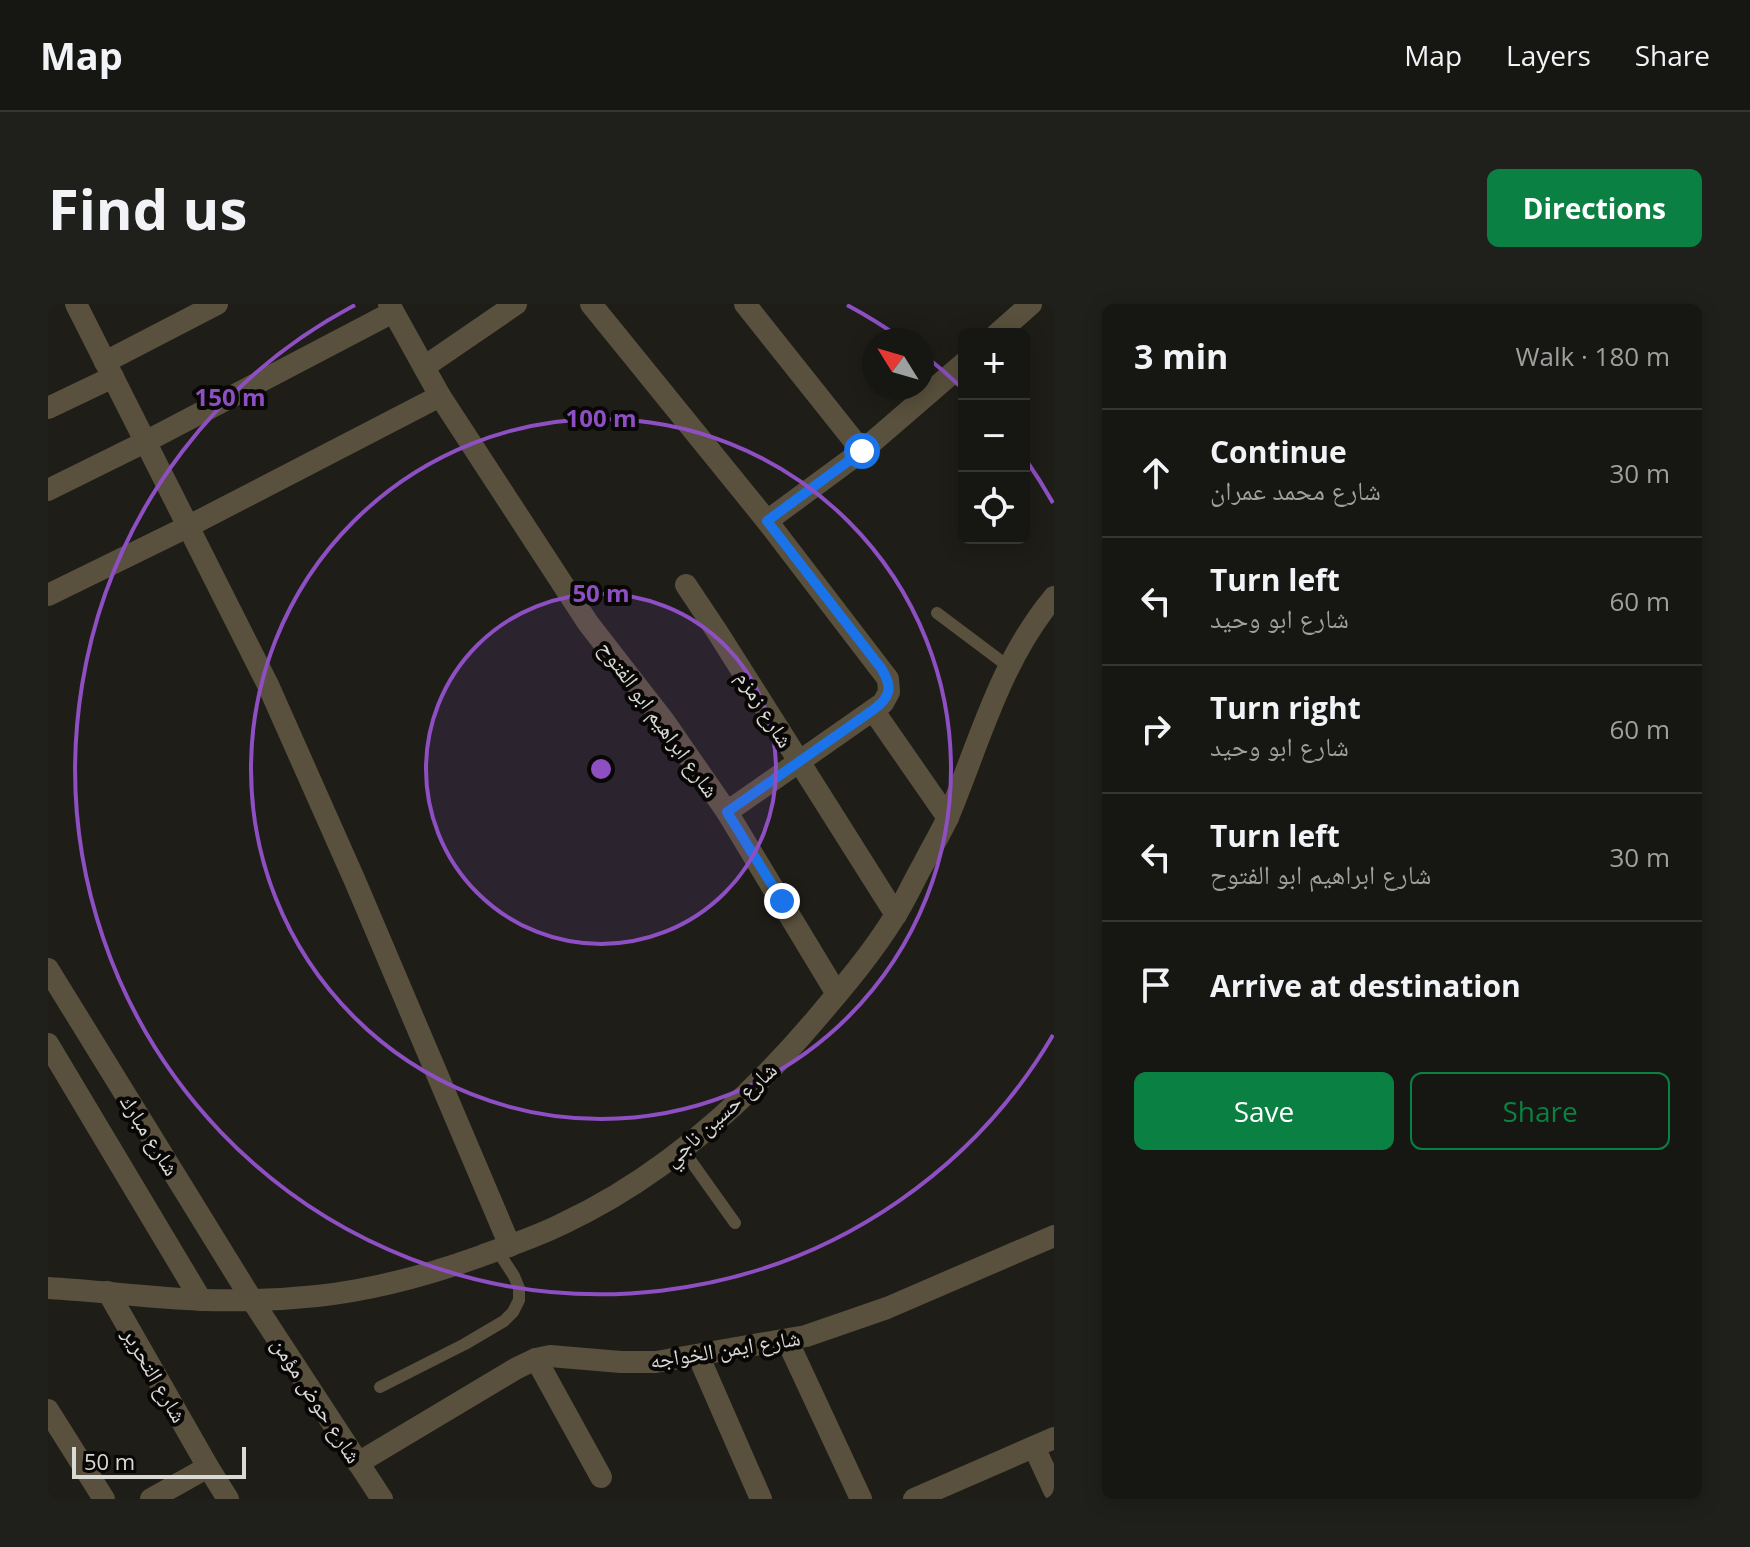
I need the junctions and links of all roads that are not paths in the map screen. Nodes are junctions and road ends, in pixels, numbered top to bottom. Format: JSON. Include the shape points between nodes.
{"nodes":[{"id":1,"x":76,"y":304,"type":"edge"},
{"id":2,"x":217,"y":304,"type":"edge"},
{"id":3,"x":516,"y":304,"type":"edge"},
{"id":4,"x":591,"y":304,"type":"edge"},
{"id":5,"x":745,"y":304,"type":"edge"},
{"id":6,"x":1031,"y":304,"type":"edge"},
{"id":7,"x":391,"y":308,"type":"edge"},
{"id":8,"x":489,"y":312,"type":"edge"},
{"id":9,"x":1004,"y":328,"type":"edge"},
{"id":10,"x":424,"y":367,"type":"junction"},
{"id":11,"x":958,"y":368,"type":"edge"},
{"id":12,"x":109,"y":369,"type":"junction"},
{"id":13,"x":440,"y":396,"type":"junction"},
{"id":14,"x":48,"y":408,"type":"edge"},
{"id":15,"x":145,"y":442,"type":"junction"},
{"id":16,"x":862,"y":451,"type":"junction"},
{"id":17,"x":48,"y":490,"type":"edge"},
{"id":18,"x":767,"y":521,"type":"junction"},
{"id":19,"x":187,"y":527,"type":"junction"},
{"id":20,"x":686,"y":585,"type":"dead end"},
{"id":21,"x":48,"y":595,"type":"edge"},
{"id":22,"x":1052,"y":603,"type":"edge"},
{"id":23,"x":937,"y":613,"type":"dead end"},
{"id":24,"x":1009,"y":667,"type":"junction"},
{"id":25,"x":873,"y":710,"type":"junction"},
{"id":26,"x":799,"y":762,"type":"junction"},
{"id":27,"x":727,"y":812,"type":"junction"},
{"id":28,"x":948,"y":818,"type":"junction"},
{"id":29,"x":896,"y":915,"type":"junction"},
{"id":30,"x":48,"y":969,"type":"edge"},
{"id":31,"x":837,"y":994,"type":"junction"},
{"id":32,"x":48,"y":1044,"type":"edge"},
{"id":33,"x":683,"y":1150,"type":"junction"},
{"id":34,"x":735,"y":1223,"type":"dead end"},
{"id":35,"x":1054,"y":1236,"type":"edge"},
{"id":36,"x":504,"y":1248,"type":"junction"},
{"id":37,"x":48,"y":1288,"type":"edge"},
{"id":38,"x":108,"y":1292,"type":"junction"},
{"id":39,"x":201,"y":1300,"type":"junction"},
{"id":40,"x":252,"y":1300,"type":"junction"},
{"id":41,"x":787,"y":1340,"type":"junction"},
{"id":42,"x":698,"y":1355,"type":"junction"},
{"id":43,"x":536,"y":1359,"type":"junction"},
{"id":44,"x":380,"y":1387,"type":"dead end"},
{"id":45,"x":49,"y":1414,"type":"edge"},
{"id":46,"x":1044,"y":1442,"type":"edge"},
{"id":47,"x":358,"y":1463,"type":"junction"},
{"id":48,"x":208,"y":1467,"type":"junction"},
{"id":49,"x":601,"y":1477,"type":"dead end"},
{"id":50,"x":1054,"y":1490,"type":"edge"},
{"id":51,"x":104,"y":1499,"type":"edge"},
{"id":52,"x":151,"y":1499,"type":"edge"},
{"id":53,"x":228,"y":1499,"type":"edge"},
{"id":54,"x":382,"y":1499,"type":"edge"},
{"id":55,"x":761,"y":1499,"type":"edge"},
{"id":56,"x":861,"y":1499,"type":"edge"},
{"id":57,"x":914,"y":1499,"type":"edge"}],
"edges":[{"from":1,"to":12,"type":"street"},
{"from":2,"to":12,"type":"street"},
{"from":3,"to":8,"type":"street"},
{"from":4,"to":18,"type":"street"},
{"from":5,"to":16,"type":"street"},
{"from":6,"to":9,"type":"street"},
{"from":7,"to":10,"type":"street","name":"شارع ابراهيم ابو الفتوح"},
{"from":7,"to":15,"type":"street"},
{"from":8,"to":10,"type":"street"},
{"from":10,"to":13,"type":"street","name":"شارع ابراهيم ابو الفتوح"},
{"from":11,"to":16,"type":"street"},
{"from":12,"to":14,"type":"street"},
{"from":12,"to":15,"type":"street"},
{"from":13,"to":19,"type":"street"},
{"from":13,"to":27,"type":"street","name":"شارع ابراهيم ابو الفتوح","via":[[588,623]]},
{"from":15,"to":17,"type":"street"},
{"from":15,"to":19,"type":"street"},
{"from":16,"to":18,"type":"street"},
{"from":18,"to":25,"type":"street","via":[[888,679],[889,692]]},
{"from":19,"to":21,"type":"street"},
{"from":19,"to":36,"type":"street","via":[[268,685],[367,910]]},
{"from":20,"to":26,"type":"street","name":"شارع زمزم"},
{"from":22,"to":24,"type":"street","name":"شارع حسين ناجي"},
{"from":23,"to":24,"type":"lane"},
{"from":24,"to":28,"type":"street","name":"شارع حسين ناجي"},
{"from":25,"to":26,"type":"street"},
{"from":25,"to":28,"type":"street"},
{"from":26,"to":27,"type":"street"},
{"from":26,"to":29,"type":"street","name":"شارع زمزم"},
{"from":27,"to":31,"type":"street","name":"شارع ابراهيم ابو الفتوح"},
{"from":28,"to":29,"type":"street","name":"شارع حسين ناجي"},
{"from":29,"to":31,"type":"street","name":"شارع حسين ناجي"},
{"from":30,"to":40,"type":"street","name":"شارع مبارك"},
{"from":31,"to":33,"type":"street","name":"شارع حسين ناجي","via":[[747,1094]]},
{"from":32,"to":39,"type":"street","name":"شارع مبارك"},
{"from":33,"to":34,"type":"lane"},
{"from":33,"to":36,"type":"street","name":"شارع حسين ناجي","via":[[613,1198]]},
{"from":35,"to":41,"type":"street","name":"شارع ايمن الخواجه","via":[[887,1308]]},
{"from":36,"to":40,"type":"street","name":"شارع حسين ناجي","via":[[385,1284],[320,1296]]},
{"from":36,"to":44,"type":"lane","via":[[519,1288],[513,1312],[465,1344]]},
{"from":37,"to":38,"type":"street","name":"شارع حسين ناجي"},
{"from":38,"to":39,"type":"street","name":"شارع حسين ناجي"},
{"from":38,"to":48,"type":"street","name":"شارع التحرير"},
{"from":39,"to":40,"type":"street","name":"شارع حسين ناجي"},
{"from":40,"to":47,"type":"street","name":"شارع حوض مؤمن"},
{"from":41,"to":42,"type":"street","name":"شارع ايمن الخواجه"},
{"from":41,"to":56,"type":"street"},
{"from":42,"to":43,"type":"street","name":"شارع ايمن الخواجه","via":[[638,1363],[565,1356]]},
{"from":42,"to":55,"type":"street"},
{"from":43,"to":47,"type":"street","name":"شارع ايمن الخواجه"},
{"from":43,"to":49,"type":"street"},
{"from":45,"to":51,"type":"street"},
{"from":46,"to":50,"type":"street"},
{"from":46,"to":57,"type":"street"},
{"from":47,"to":54,"type":"street","name":"شارع حوض مؤمن"},
{"from":48,"to":52,"type":"street"},
{"from":48,"to":53,"type":"street","name":"شارع التحرير"}]}
